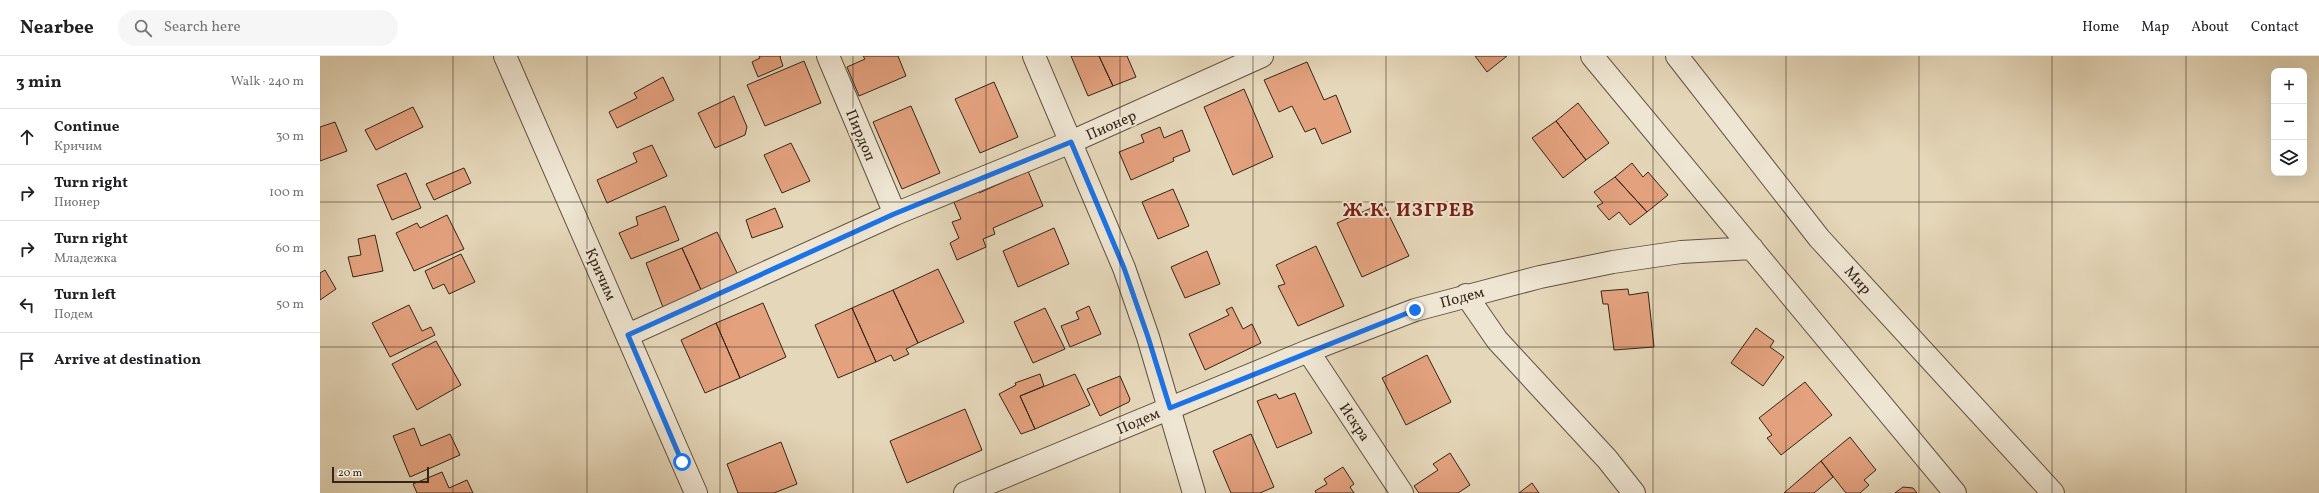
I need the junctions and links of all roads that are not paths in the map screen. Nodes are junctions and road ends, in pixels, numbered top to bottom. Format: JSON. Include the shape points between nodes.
{"nodes":[{"id":1,"x":505,"y":56,"type":"edge"},
{"id":2,"x":828,"y":56,"type":"edge"},
{"id":3,"x":1034,"y":56,"type":"edge"},
{"id":4,"x":1262,"y":56,"type":"edge"},
{"id":5,"x":1592,"y":56,"type":"edge"},
{"id":6,"x":1677,"y":56,"type":"edge"},
{"id":7,"x":1071,"y":142,"type":"junction"},
{"id":8,"x":894,"y":214,"type":"junction"},
{"id":9,"x":1752,"y":248,"type":"junction"},
{"id":10,"x":1466,"y":295,"type":"junction"},
{"id":11,"x":628,"y":335,"type":"junction"},
{"id":12,"x":1308,"y":351,"type":"junction"},
{"id":13,"x":1170,"y":408,"type":"junction"},
{"id":14,"x":696,"y":493,"type":"edge"},
{"id":15,"x":965,"y":493,"type":"edge"},
{"id":16,"x":1194,"y":493,"type":"edge"},
{"id":17,"x":1402,"y":493,"type":"edge"},
{"id":18,"x":1634,"y":493,"type":"edge"},
{"id":19,"x":1955,"y":493,"type":"edge"},
{"id":20,"x":2053,"y":493,"type":"edge"}],
"edges":[{"from":1,"to":11,"type":"street","name":"Кричим"},
{"from":2,"to":8,"type":"street","name":"Пирдоп"},
{"from":3,"to":7,"type":"street"},
{"from":4,"to":7,"type":"street","name":"Пионер"},
{"from":5,"to":9,"type":"street"},
{"from":6,"to":20,"type":"street","name":"Мир","via":[[1820,238]]},
{"from":7,"to":8,"type":"street","name":"Пионер"},
{"from":7,"to":13,"type":"street","via":[[1124,268]]},
{"from":8,"to":11,"type":"street","name":"Пионер"},
{"from":9,"to":10,"type":"street","name":"Подем","via":[[1681,252],[1613,262]]},
{"from":9,"to":19,"type":"street"},
{"from":10,"to":12,"type":"street","name":"Подем","via":[[1415,310]]},
{"from":10,"to":18,"type":"street","via":[[1497,340],[1607,459]]},
{"from":11,"to":14,"type":"street","name":"Кричим"},
{"from":12,"to":13,"type":"street","name":"Подем"},
{"from":12,"to":17,"type":"street","name":"Искра"},
{"from":13,"to":15,"type":"street","name":"Подем"},
{"from":13,"to":16,"type":"street"}]}
